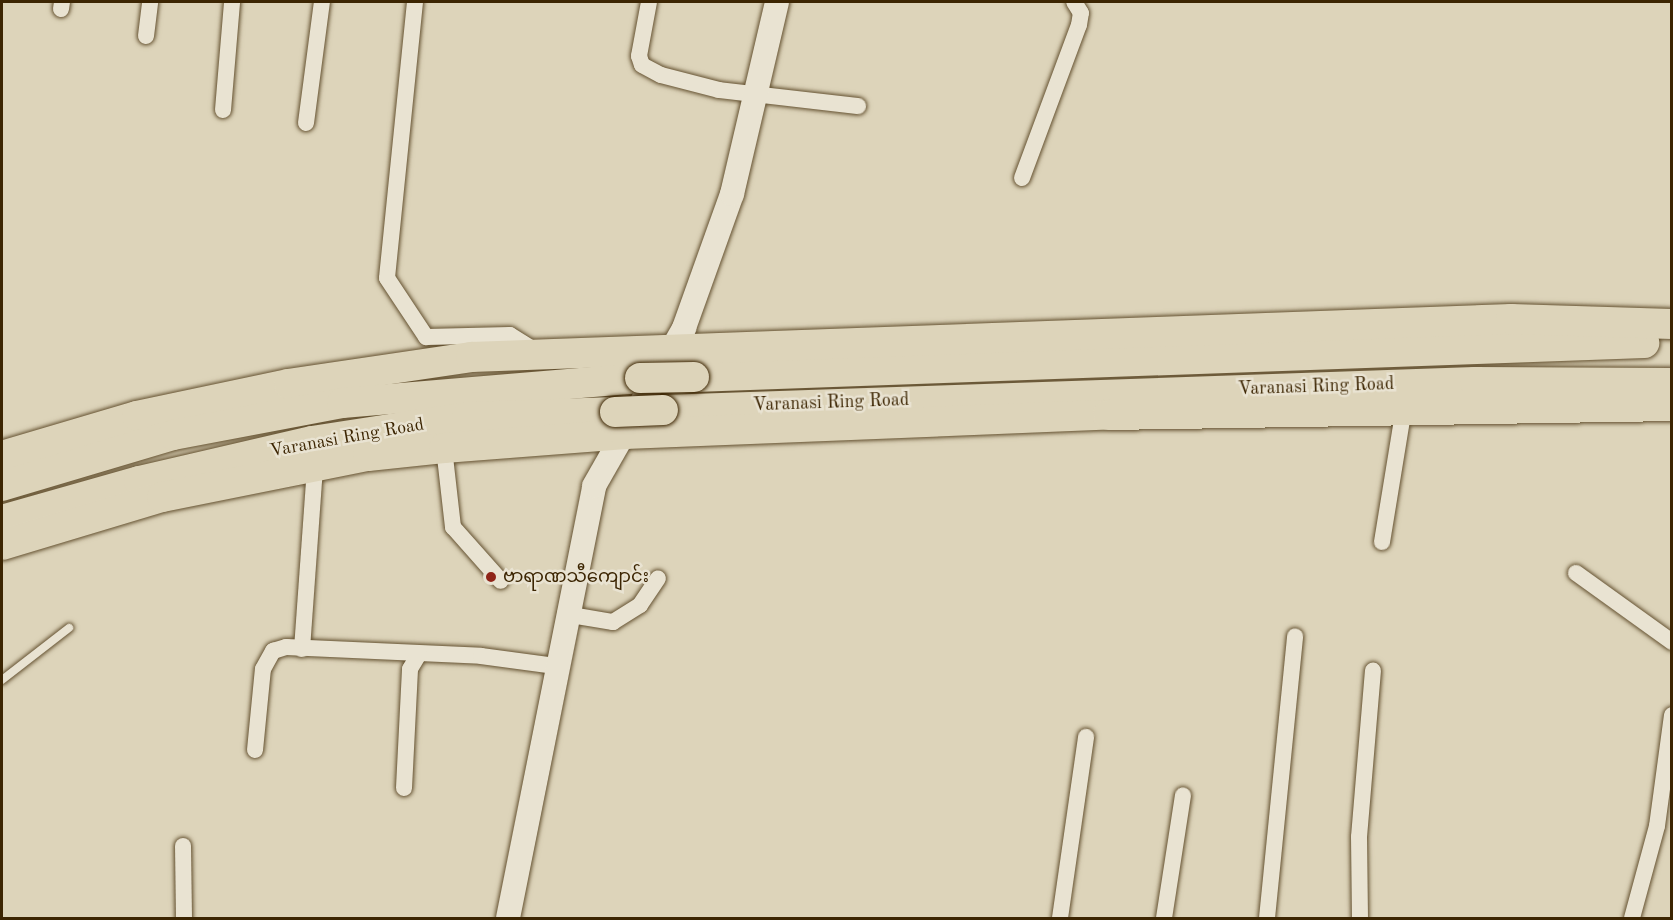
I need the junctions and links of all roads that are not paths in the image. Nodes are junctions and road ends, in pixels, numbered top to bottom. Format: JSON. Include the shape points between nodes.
{"nodes":[{"id":1,"x":150,"y":2,"type":"edge"},
{"id":2,"x":232,"y":2,"type":"edge"},
{"id":3,"x":322,"y":2,"type":"edge"},
{"id":4,"x":415,"y":2,"type":"edge"},
{"id":5,"x":649,"y":2,"type":"edge"},
{"id":6,"x":777,"y":2,"type":"edge"},
{"id":7,"x":1074,"y":2,"type":"edge"},
{"id":8,"x":146,"y":36,"type":"dead end"},
{"id":9,"x":759,"y":96,"type":"junction"},
{"id":10,"x":858,"y":106,"type":"dead end"},
{"id":11,"x":223,"y":111,"type":"dead end"},
{"id":12,"x":306,"y":123,"type":"dead end"},
{"id":13,"x":1022,"y":177,"type":"dead end"},
{"id":14,"x":1671,"y":324,"type":"edge"},
{"id":15,"x":1671,"y":345,"type":"edge"},
{"id":16,"x":672,"y":349,"type":"junction"},
{"id":17,"x":541,"y":354,"type":"junction"},
{"id":18,"x":1671,"y":383,"type":"edge"},
{"id":19,"x":1671,"y":406,"type":"edge"},
{"id":20,"x":1404,"y":408,"type":"junction"},
{"id":21,"x":620,"y":423,"type":"junction"},
{"id":22,"x":444,"y":448,"type":"junction"},
{"id":23,"x":2,"y":456,"type":"edge"},
{"id":24,"x":315,"y":466,"type":"junction"},
{"id":25,"x":2,"y":486,"type":"edge"},
{"id":26,"x":2,"y":520,"type":"edge"},
{"id":27,"x":1382,"y":542,"type":"dead end"},
{"id":28,"x":2,"y":545,"type":"edge"},
{"id":29,"x":1576,"y":573,"type":"dead end"},
{"id":30,"x":658,"y":578,"type":"dead end"},
{"id":31,"x":501,"y":581,"type":"dead end"},
{"id":32,"x":565,"y":614,"type":"junction"},
{"id":33,"x":69,"y":628,"type":"dead end"},
{"id":34,"x":1295,"y":636,"type":"dead end"},
{"id":35,"x":1671,"y":642,"type":"edge"},
{"id":36,"x":302,"y":649,"type":"junction"},
{"id":37,"x":419,"y":654,"type":"junction"},
{"id":38,"x":555,"y":666,"type":"junction"},
{"id":39,"x":1373,"y":671,"type":"dead end"},
{"id":40,"x":2,"y":680,"type":"edge"},
{"id":41,"x":1671,"y":715,"type":"edge"},
{"id":42,"x":1086,"y":737,"type":"dead end"},
{"id":43,"x":255,"y":750,"type":"dead end"},
{"id":44,"x":404,"y":788,"type":"dead end"},
{"id":45,"x":1184,"y":795,"type":"dead end"},
{"id":46,"x":183,"y":846,"type":"dead end"},
{"id":47,"x":184,"y":918,"type":"edge"},
{"id":48,"x":508,"y":918,"type":"edge"},
{"id":49,"x":1060,"y":918,"type":"edge"},
{"id":50,"x":1164,"y":918,"type":"edge"},
{"id":51,"x":1267,"y":918,"type":"edge"},
{"id":52,"x":1360,"y":918,"type":"edge"},
{"id":53,"x":1632,"y":918,"type":"edge"}],
"edges":[{"from":1,"to":8,"type":"street"},
{"from":2,"to":11,"type":"street"},
{"from":3,"to":12,"type":"street"},
{"from":4,"to":17,"type":"street","via":[[387,278],[426,337],[510,335]]},
{"from":5,"to":9,"type":"street","via":[[642,65],[707,87]]},
{"from":6,"to":9,"type":"street"},
{"from":7,"to":13,"type":"street","via":[[1081,13],[1079,25]]},
{"from":9,"to":10,"type":"street"},
{"from":9,"to":16,"type":"street","via":[[732,194]]},
{"from":14,"to":16,"type":"highway","via":[[1511,319]]},
{"from":15,"to":25,"type":"highway","name":"Varanasi Ring Road","bridge":true,"via":[[1521,343],[640,378],[342,403],[172,435]]},
{"from":16,"to":17,"type":"highway"},
{"from":16,"to":21,"type":"street"},
{"from":17,"to":23,"type":"highway","via":[[471,357],[289,384],[137,416]]},
{"from":18,"to":21,"type":"highway","name":"Varanasi Ring Road","bridge":true,"via":[[1475,382],[663,410]]},
{"from":19,"to":20,"type":"highway"},
{"from":20,"to":21,"type":"highway"},
{"from":20,"to":27,"type":"street"},
{"from":21,"to":22,"type":"highway"},
{"from":21,"to":26,"type":"highway","name":"Varanasi Ring Road","via":[[467,417],[312,441],[139,480]]},
{"from":21,"to":32,"type":"street","via":[[594,486]]},
{"from":22,"to":24,"type":"highway"},
{"from":22,"to":31,"type":"street","via":[[453,527]]},
{"from":24,"to":28,"type":"highway","via":[[162,497]]},
{"from":24,"to":36,"type":"street"},
{"from":29,"to":35,"type":"street"},
{"from":30,"to":32,"type":"street","via":[[640,605],[613,622]]},
{"from":32,"to":38,"type":"street"},
{"from":33,"to":40,"type":"lane"},
{"from":34,"to":51,"type":"street"},
{"from":36,"to":37,"type":"street"},
{"from":36,"to":43,"type":"street","via":[[273,651],[266,660]]},
{"from":37,"to":38,"type":"street"},
{"from":37,"to":44,"type":"street","via":[[410,669]]},
{"from":38,"to":48,"type":"street"},
{"from":39,"to":52,"type":"street","via":[[1359,837]]},
{"from":41,"to":53,"type":"street","via":[[1657,826]]},
{"from":42,"to":49,"type":"street"},
{"from":45,"to":50,"type":"street"},
{"from":46,"to":47,"type":"street"}]}
